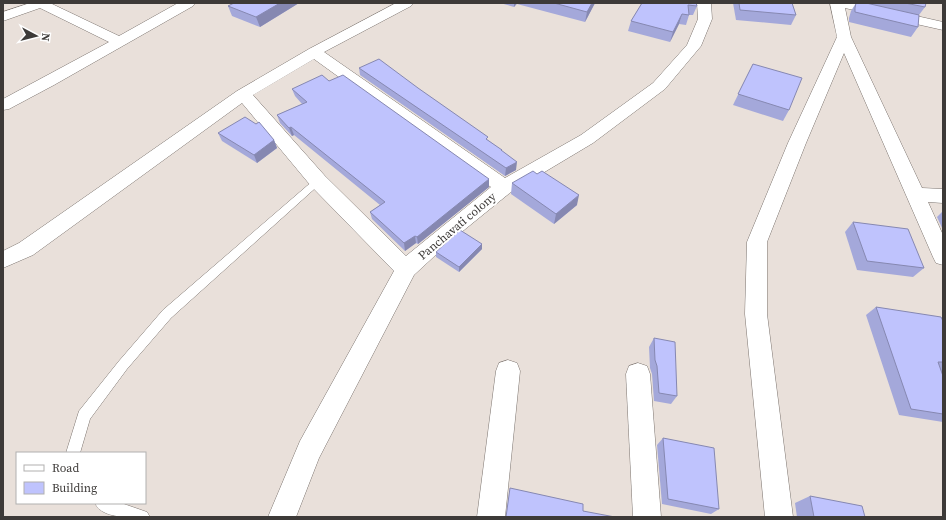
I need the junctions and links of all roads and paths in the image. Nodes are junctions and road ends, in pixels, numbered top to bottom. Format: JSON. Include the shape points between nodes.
{"nodes":[{"id":1,"x":39,"y":3,"type":"edge"},
{"id":2,"x":188,"y":3,"type":"edge"},
{"id":3,"x":406,"y":3,"type":"edge"},
{"id":4,"x":704,"y":3,"type":"edge"},
{"id":5,"x":837,"y":3,"type":"edge"},
{"id":6,"x":841,"y":3,"type":"edge"},
{"id":7,"x":3,"y":17,"type":"edge"},
{"id":8,"x":943,"y":25,"type":"edge"},
{"id":9,"x":844,"y":37,"type":"junction"},
{"id":10,"x":119,"y":40,"type":"junction"},
{"id":11,"x":314,"y":52,"type":"junction"},
{"id":12,"x":243,"y":94,"type":"junction"},
{"id":13,"x":3,"y":105,"type":"edge"},
{"id":14,"x":318,"y":181,"type":"junction"},
{"id":15,"x":504,"y":187,"type":"junction"},
{"id":16,"x":915,"y":195,"type":"junction"},
{"id":17,"x":943,"y":196,"type":"edge"},
{"id":18,"x":943,"y":257,"type":"edge"},
{"id":19,"x":3,"y":260,"type":"edge"},
{"id":20,"x":406,"y":269,"type":"junction"},
{"id":21,"x":508,"y":370,"type":"dead end"},
{"id":22,"x":638,"y":374,"type":"dead end"},
{"id":23,"x":73,"y":452,"type":"edge"},
{"id":24,"x":103,"y":504,"type":"edge"},
{"id":25,"x":142,"y":517,"type":"edge"},
{"id":26,"x":282,"y":517,"type":"edge"},
{"id":27,"x":491,"y":517,"type":"edge"},
{"id":28,"x":647,"y":517,"type":"edge"},
{"id":29,"x":779,"y":517,"type":"edge"}],
"edges":[{"from":1,"to":7,"type":"street"},
{"from":1,"to":10,"type":"street"},
{"from":2,"to":10,"type":"street"},
{"from":3,"to":11,"type":"street"},
{"from":4,"to":15,"type":"street","name":"Panchavati colony","via":[[705,19],[694,46],[659,86],[587,139]]},
{"from":5,"to":9,"type":"street"},
{"from":6,"to":8,"type":"street"},
{"from":9,"to":16,"type":"street"},
{"from":9,"to":29,"type":"street","via":[[757,242],[756,314]]},
{"from":10,"to":13,"type":"street"},
{"from":11,"to":12,"type":"street"},
{"from":11,"to":15,"type":"street"},
{"from":12,"to":14,"type":"street"},
{"from":12,"to":19,"type":"street","via":[[26,249]]},
{"from":14,"to":20,"type":"street"},
{"from":14,"to":23,"type":"lane","via":[[167,314],[84,416]]},
{"from":15,"to":20,"type":"street","name":"Panchavati colony"},
{"from":16,"to":17,"type":"street"},
{"from":16,"to":18,"type":"street"},
{"from":20,"to":26,"type":"street","name":"Panchavati colony","via":[[309,450]]},
{"from":21,"to":27,"type":"street"},
{"from":22,"to":28,"type":"street"},
{"from":24,"to":25,"type":"lane"}]}
